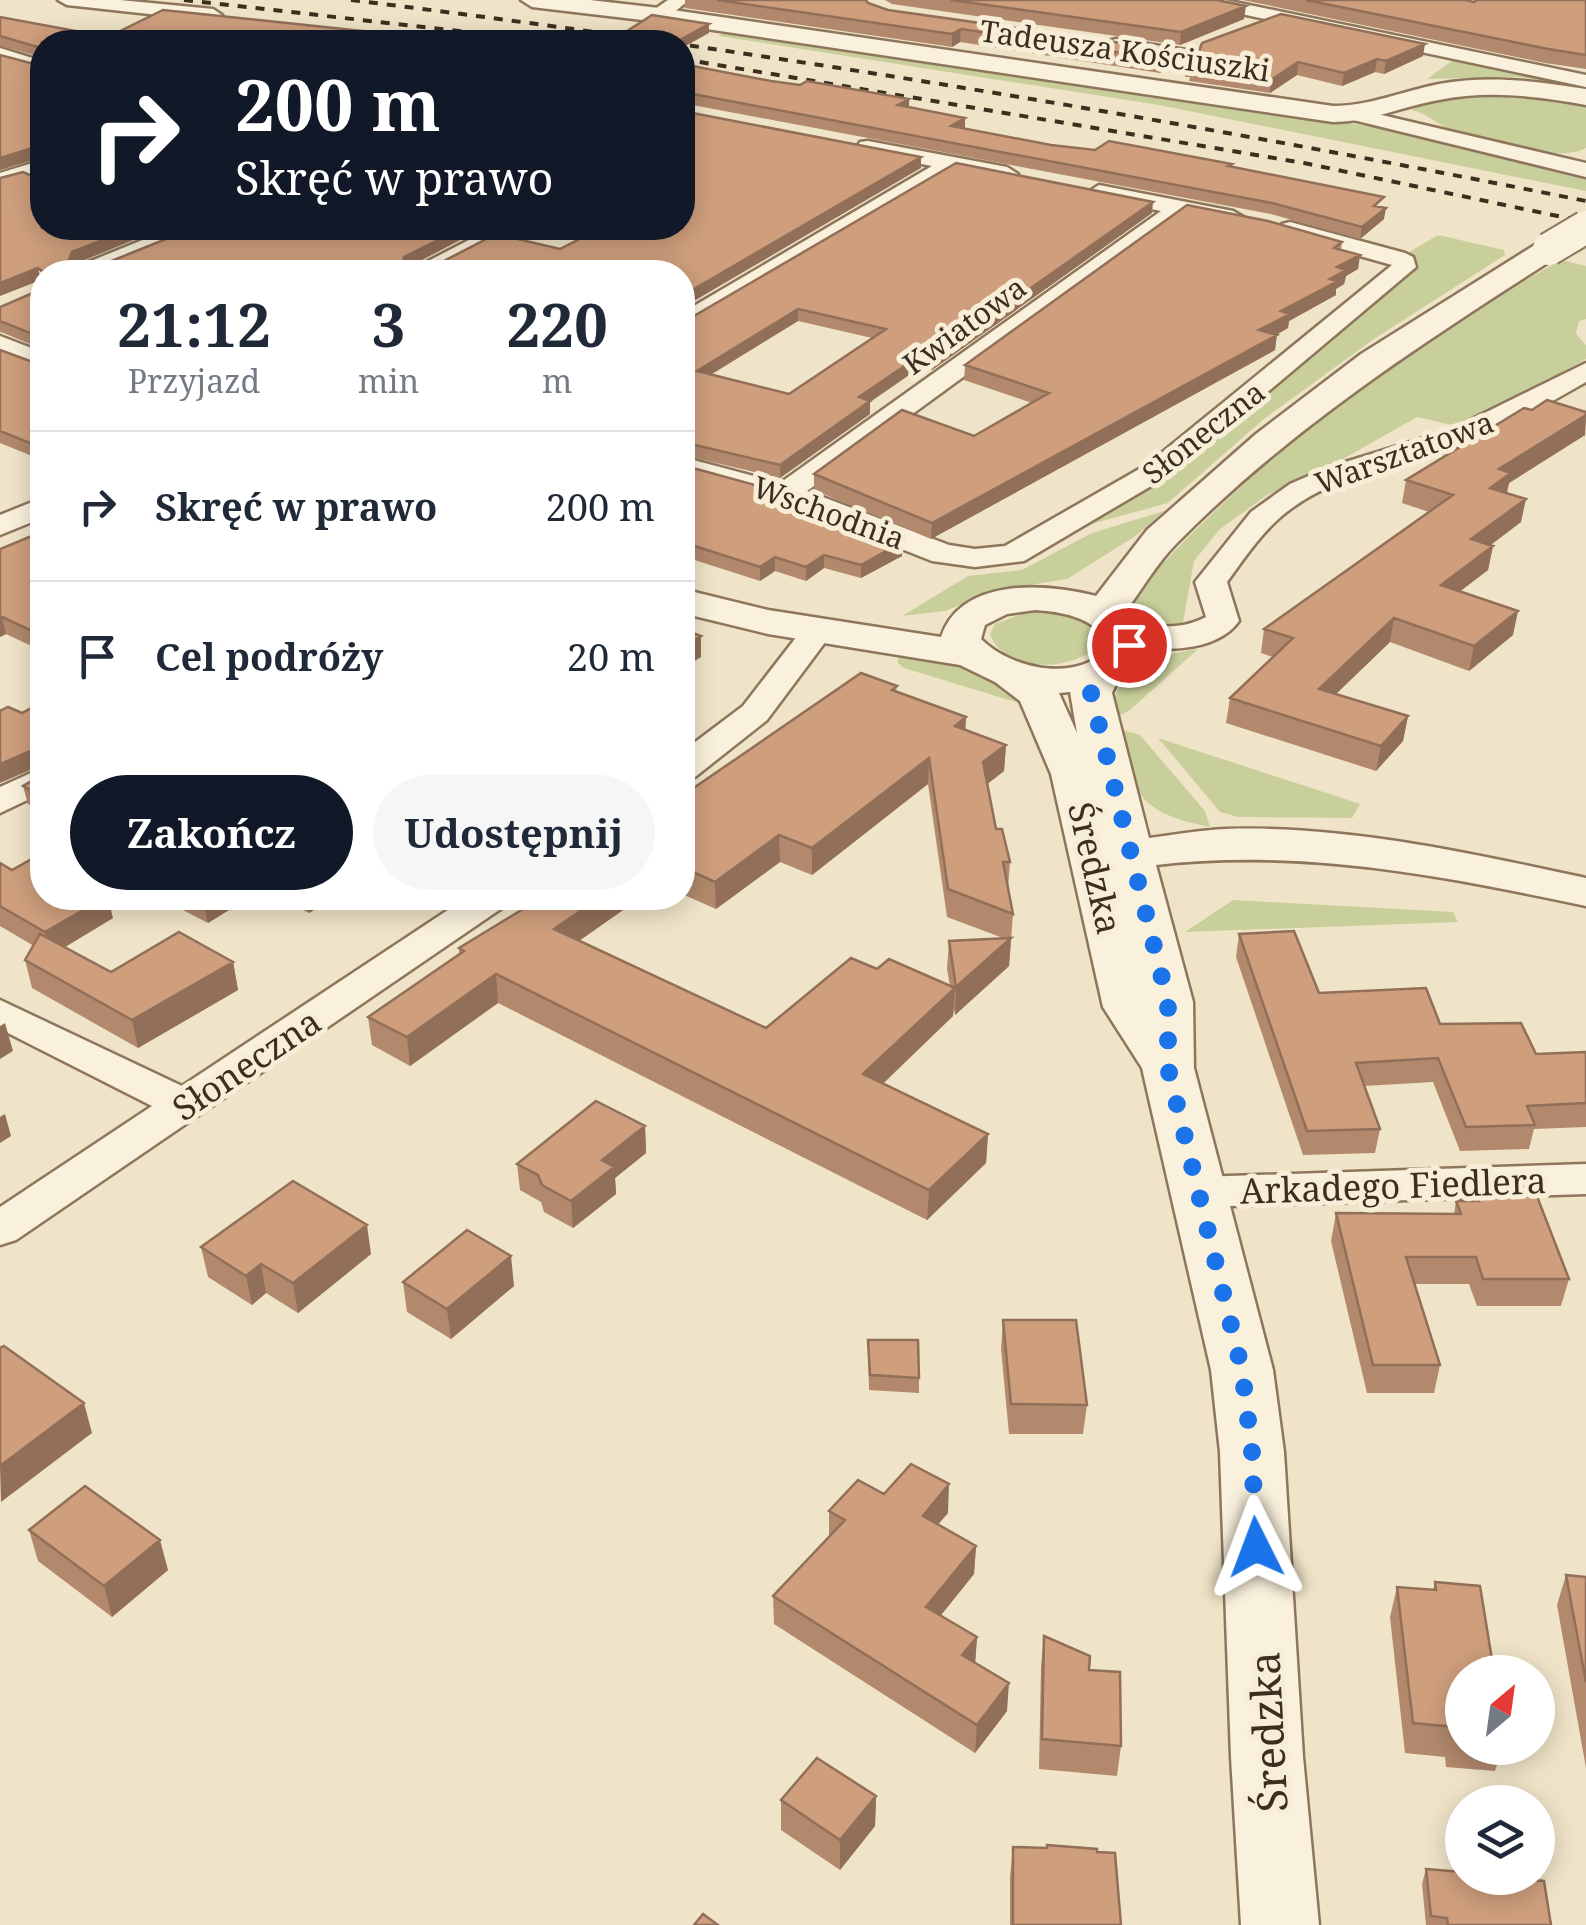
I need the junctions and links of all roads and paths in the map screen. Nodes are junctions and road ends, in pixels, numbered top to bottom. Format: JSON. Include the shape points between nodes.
{"nodes":[{"id":1,"x":66,"y":0,"type":"edge"},
{"id":2,"x":532,"y":0,"type":"edge"},
{"id":3,"x":680,"y":0,"type":"edge"},
{"id":4,"x":1199,"y":0,"type":"edge"},
{"id":5,"x":658,"y":15,"type":"junction"},
{"id":6,"x":1278,"y":16,"type":"junction"},
{"id":7,"x":234,"y":18,"type":"edge"},
{"id":8,"x":1245,"y":28,"type":"edge"},
{"id":9,"x":1089,"y":42,"type":"edge"},
{"id":10,"x":0,"y":54,"type":"edge"},
{"id":11,"x":30,"y":63,"type":"edge"},
{"id":12,"x":1586,"y":81,"type":"edge"},
{"id":13,"x":1154,"y":88,"type":"junction"},
{"id":14,"x":1586,"y":97,"type":"edge"},
{"id":15,"x":1408,"y":100,"type":"junction"},
{"id":16,"x":1352,"y":114,"type":"junction"},
{"id":17,"x":1438,"y":135,"type":"junction"},
{"id":18,"x":846,"y":143,"type":"edge"},
{"id":19,"x":952,"y":164,"type":"junction"},
{"id":20,"x":1586,"y":170,"type":"edge"},
{"id":21,"x":30,"y":171,"type":"edge"},
{"id":22,"x":1024,"y":178,"type":"edge"},
{"id":23,"x":0,"y":180,"type":"edge"},
{"id":24,"x":1079,"y":188,"type":"edge"},
{"id":25,"x":1180,"y":208,"type":"junction"},
{"id":26,"x":1586,"y":226,"type":"edge"},
{"id":27,"x":162,"y":240,"type":"edge"},
{"id":28,"x":485,"y":240,"type":"edge"},
{"id":29,"x":114,"y":260,"type":"edge"},
{"id":30,"x":444,"y":260,"type":"edge"},
{"id":31,"x":695,"y":316,"type":"edge"},
{"id":32,"x":0,"y":346,"type":"edge"},
{"id":33,"x":30,"y":358,"type":"edge"},
{"id":34,"x":1586,"y":371,"type":"edge"},
{"id":35,"x":695,"y":469,"type":"edge"},
{"id":36,"x":785,"y":494,"type":"junction"},
{"id":37,"x":30,"y":512,"type":"edge"},
{"id":38,"x":0,"y":526,"type":"edge"},
{"id":39,"x":1160,"y":538,"type":"junction"},
{"id":40,"x":975,"y":558,"type":"joint"},
{"id":41,"x":1057,"y":599,"type":"junction"},
{"id":42,"x":695,"y":604,"type":"edge"},
{"id":43,"x":1116,"y":624,"type":"junction"},
{"id":44,"x":820,"y":630,"type":"junction"},
{"id":45,"x":968,"y":636,"type":"junction"},
{"id":46,"x":1099,"y":673,"type":"junction"},
{"id":47,"x":1012,"y":676,"type":"junction"},
{"id":48,"x":695,"y":759,"type":"edge"},
{"id":49,"x":30,"y":786,"type":"edge"},
{"id":50,"x":0,"y":802,"type":"edge"},
{"id":51,"x":1120,"y":849,"type":"junction"},
{"id":52,"x":1364,"y":856,"type":"junction"},
{"id":53,"x":1586,"y":892,"type":"edge"},
{"id":54,"x":474,"y":910,"type":"edge"},
{"id":55,"x":0,"y":1012,"type":"edge"},
{"id":56,"x":185,"y":1104,"type":"junction"},
{"id":57,"x":1586,"y":1179,"type":"edge"},
{"id":58,"x":1200,"y":1192,"type":"junction"},
{"id":59,"x":0,"y":1230,"type":"edge"},
{"id":60,"x":1280,"y":1925,"type":"edge"}],
"edges":[{"from":1,"to":7,"type":"street"},
{"from":2,"to":5,"type":"street","name":"Tadeusza Kościuszki"},
{"from":3,"to":5,"type":"street"},
{"from":4,"to":6,"type":"street"},
{"from":5,"to":13,"type":"street","name":"Tadeusza Kościuszki"},
{"from":6,"to":8,"type":"street"},
{"from":6,"to":12,"type":"street"},
{"from":9,"to":13,"type":"street","via":[[1191,52],[1186,64]]},
{"from":10,"to":11,"type":"street"},
{"from":13,"to":16,"type":"street","name":"Tadeusza Kościuszki"},
{"from":14,"to":15,"type":"street","via":[[1492,88]]},
{"from":15,"to":16,"type":"street"},
{"from":15,"to":17,"type":"street","via":[[1402,117]]},
{"from":16,"to":17,"type":"street","name":"Tadeusza Kościuszki"},
{"from":17,"to":20,"type":"street","name":"Tadeusza Kościuszki"},
{"from":18,"to":19,"type":"street"},
{"from":19,"to":22,"type":"street"},
{"from":19,"to":31,"type":"street"},
{"from":21,"to":23,"type":"street"},
{"from":24,"to":25,"type":"street"},
{"from":25,"to":36,"type":"street","name":"Kwiatowa"},
{"from":25,"to":40,"type":"street","name":"Słoneczna","via":[[1404,262],[1400,272],[1158,470],[1024,549]]},
{"from":26,"to":39,"type":"street","name":"Słoneczna","bridge":true,"via":[[1324,397]]},
{"from":27,"to":29,"type":"street"},
{"from":28,"to":30,"type":"street"},
{"from":32,"to":33,"type":"street"},
{"from":34,"to":43,"type":"street","name":"Warsztatowa","via":[[1443,442],[1337,474],[1285,498],[1211,582],[1222,621],[1190,638]]},
{"from":35,"to":36,"type":"street","name":"Wschodnia"},
{"from":36,"to":40,"type":"street","name":"Wschodnia","via":[[943,554]]},
{"from":37,"to":38,"type":"street"},
{"from":39,"to":41,"type":"street","name":"Słoneczna"},
{"from":39,"to":43,"type":"street","name":"Słoneczna"},
{"from":41,"to":43,"type":"street"},
{"from":41,"to":45,"type":"street","via":[[980,610]]},
{"from":42,"to":44,"type":"street"},
{"from":43,"to":46,"type":"street","name":"Słoneczna","via":[[1129,645],[1120,662]]},
{"from":44,"to":45,"type":"street","via":[[886,644]]},
{"from":44,"to":48,"type":"street","via":[[755,713]]},
{"from":45,"to":47,"type":"street","via":[[986,667]]},
{"from":46,"to":47,"type":"street","via":[[1062,681]]},
{"from":46,"to":51,"type":"street","name":"Średzka","via":[[1091,693]]},
{"from":47,"to":51,"type":"street","name":"Średzka","via":[[1038,694],[1073,774]]},
{"from":49,"to":50,"type":"street"},
{"from":51,"to":52,"type":"street","via":[[1294,844]]},
{"from":51,"to":52,"type":"street","via":[[1231,873]]},
{"from":51,"to":58,"type":"street","name":"Średzka","via":[[1129,1007],[1168,1068]]},
{"from":52,"to":53,"type":"street","via":[[1495,871]]},
{"from":54,"to":56,"type":"street","name":"Słoneczna"},
{"from":55,"to":56,"type":"street"},
{"from":56,"to":59,"type":"street","name":"Słoneczna"},
{"from":57,"to":58,"type":"street","name":"Arkadego Fiedlera"},
{"from":58,"to":60,"type":"street","name":"Średzka","via":[[1242,1370],[1252,1452]]}]}
